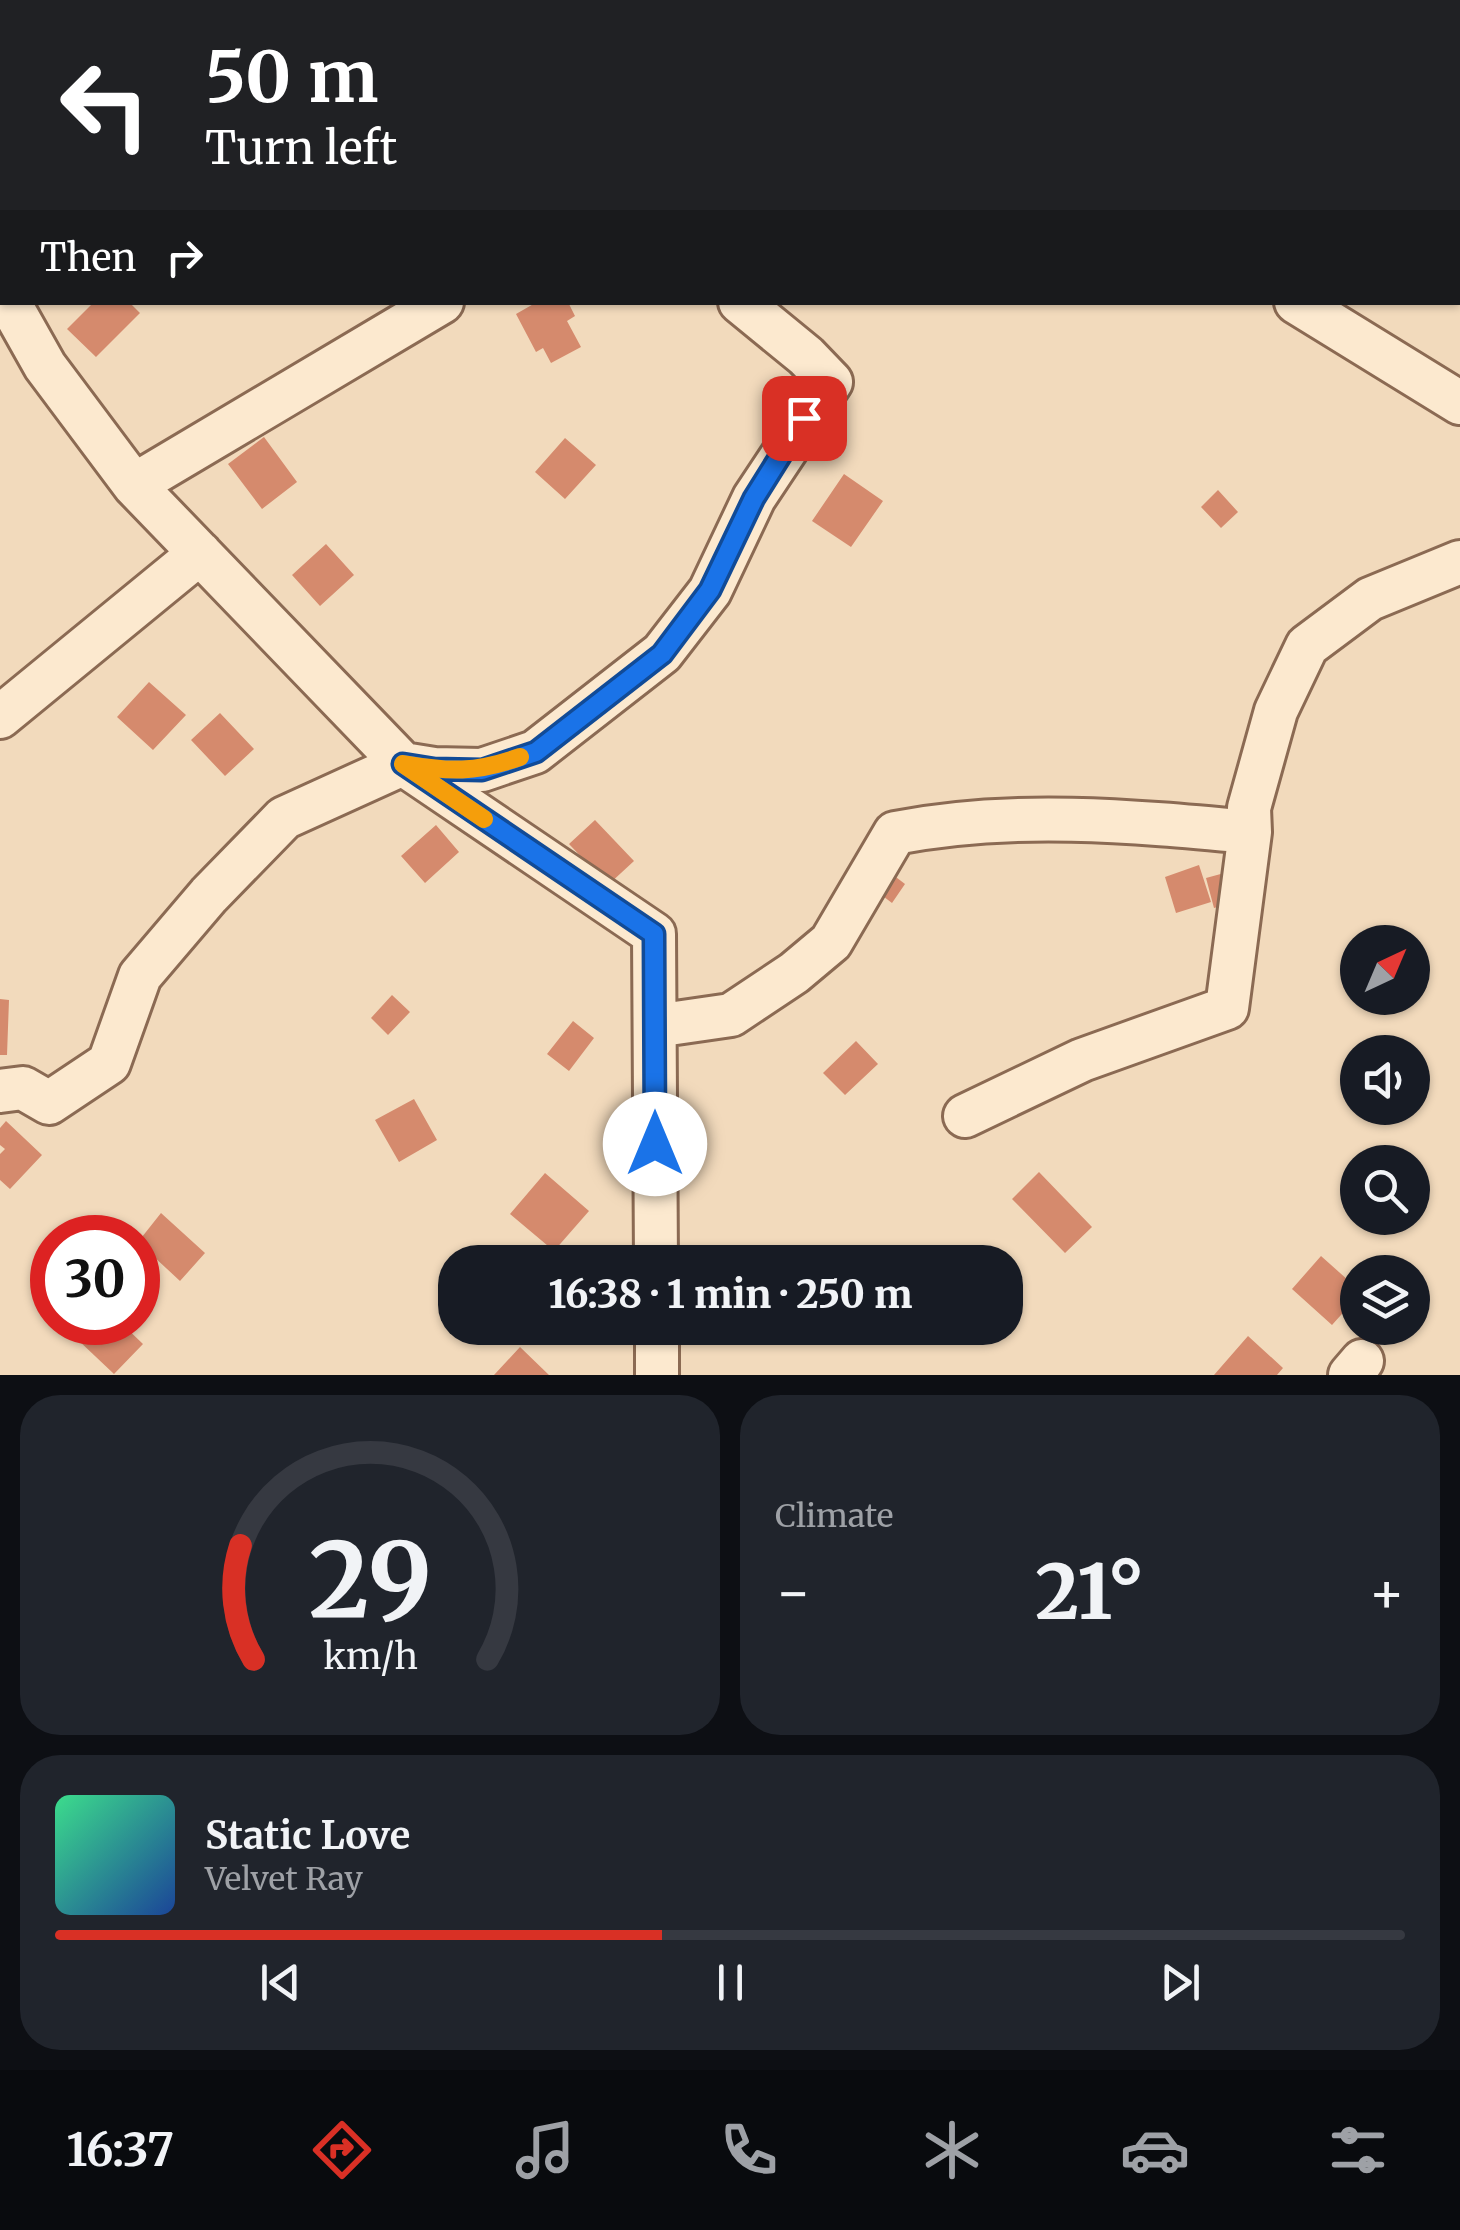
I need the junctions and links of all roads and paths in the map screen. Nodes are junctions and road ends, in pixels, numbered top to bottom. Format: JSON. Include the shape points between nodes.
{"nodes":[{"id":1,"x":11,"y":305,"type":"edge"},
{"id":2,"x":437,"y":305,"type":"edge"},
{"id":3,"x":744,"y":305,"type":"edge"},
{"id":4,"x":1301,"y":305,"type":"edge"},
{"id":5,"x":1460,"y":403,"type":"edge"},
{"id":6,"x":134,"y":485,"type":"junction"},
{"id":7,"x":200,"y":553,"type":"junction"},
{"id":8,"x":1460,"y":562,"type":"edge"},
{"id":9,"x":0,"y":717,"type":"edge"},
{"id":10,"x":403,"y":764,"type":"junction"},
{"id":11,"x":1250,"y":832,"type":"junction"},
{"id":12,"x":654,"y":1026,"type":"junction"},
{"id":13,"x":0,"y":1091,"type":"edge"},
{"id":14,"x":965,"y":1116,"type":"dead end"},
{"id":15,"x":656,"y":1245,"type":"edge"},
{"id":16,"x":657,"y":1345,"type":"edge"},
{"id":17,"x":658,"y":1375,"type":"edge"}],
"edges":[{"from":1,"to":6,"type":"street","via":[[45,366]]},
{"from":2,"to":6,"type":"street"},
{"from":3,"to":10,"type":"street","via":[[831,382],[754,498],[710,590],[662,654],[536,752],[482,770]]},
{"from":4,"to":5,"type":"street"},
{"from":6,"to":7,"type":"street"},
{"from":7,"to":9,"type":"street"},
{"from":7,"to":10,"type":"street"},
{"from":8,"to":11,"type":"street","via":[[1370,599],[1307,646],[1276,711],[1249,808]]},
{"from":10,"to":12,"type":"street","via":[[654,934]]},
{"from":10,"to":13,"type":"street","via":[[284,818],[140,976],[109,1063],[49,1103],[24,1088]]},
{"from":11,"to":12,"type":"street","via":[[1025,818],[894,833],[831,942],[794,973],[731,1015]]},
{"from":11,"to":14,"type":"street","via":[[1227,1008],[1082,1060]]},
{"from":12,"to":15,"type":"street"},
{"from":16,"to":17,"type":"street"}]}
